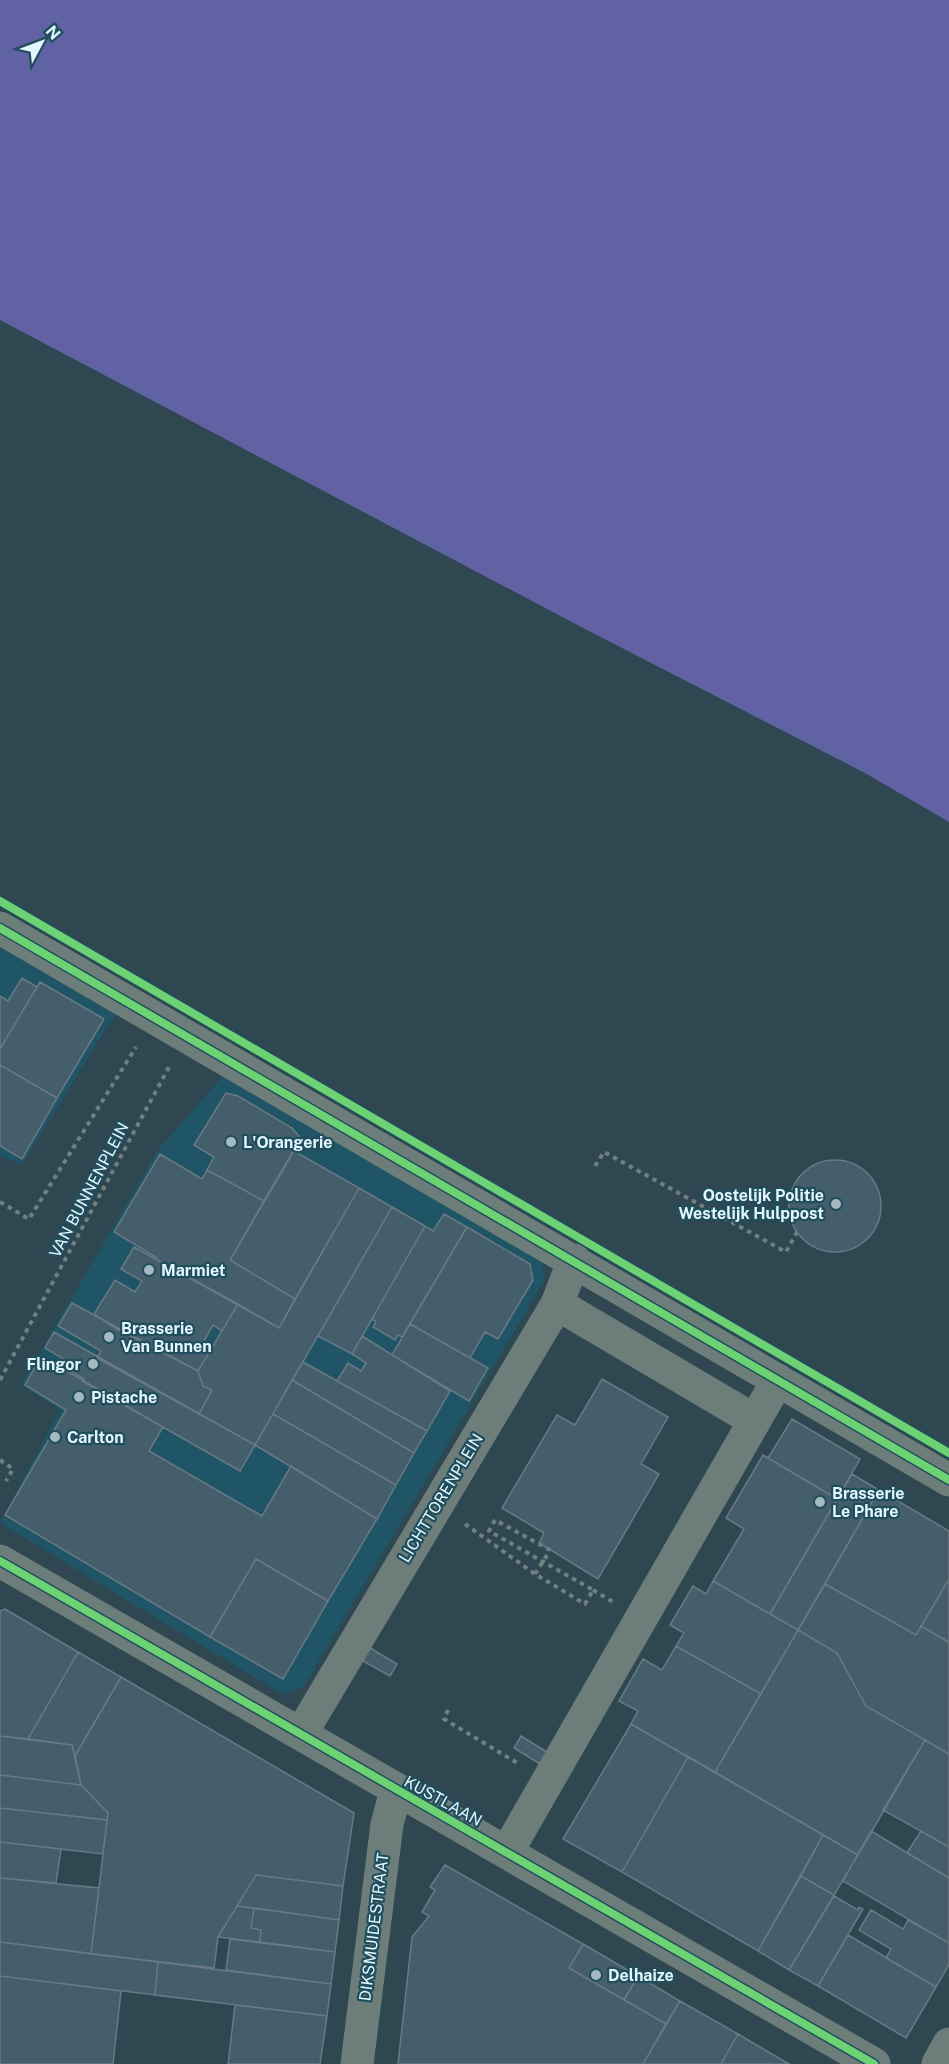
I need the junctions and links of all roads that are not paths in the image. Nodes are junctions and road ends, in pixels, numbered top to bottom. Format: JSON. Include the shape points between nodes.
{"nodes":[{"id":1,"x":0,"y":928,"type":"edge"},
{"id":2,"x":574,"y":1260,"type":"junction"},
{"id":3,"x":557,"y":1304,"type":"junction"},
{"id":4,"x":778,"y":1380,"type":"junction"},
{"id":5,"x":754,"y":1420,"type":"junction"},
{"id":6,"x":949,"y":1480,"type":"edge"},
{"id":7,"x":0,"y":1562,"type":"edge"},
{"id":8,"x":302,"y":1732,"type":"junction"},
{"id":9,"x":396,"y":1791,"type":"junction"},
{"id":10,"x":507,"y":1852,"type":"junction"},
{"id":11,"x":949,"y":2044,"type":"edge"},
{"id":12,"x":357,"y":2064,"type":"edge"},
{"id":13,"x":874,"y":2064,"type":"edge"},
{"id":14,"x":938,"y":2064,"type":"edge"}],
"edges":[{"from":1,"to":2,"type":"street"},
{"from":2,"to":3,"type":"street","name":"LICHTTORENPLEIN"},
{"from":2,"to":4,"type":"street"},
{"from":3,"to":5,"type":"street"},
{"from":3,"to":8,"type":"street","name":"LICHTTORENPLEIN"},
{"from":4,"to":5,"type":"street"},
{"from":4,"to":6,"type":"street"},
{"from":5,"to":10,"type":"street"},
{"from":7,"to":8,"type":"street","name":"KUSTLAAN"},
{"from":8,"to":9,"type":"street","name":"KUSTLAAN"},
{"from":9,"to":10,"type":"street","name":"KUSTLAAN"},
{"from":9,"to":12,"type":"street","name":"DIKSMUIDESTRAAT","via":[[387,1824]]},
{"from":10,"to":13,"type":"street","name":"KUSTLAAN"},
{"from":11,"to":14,"type":"street"}]}
